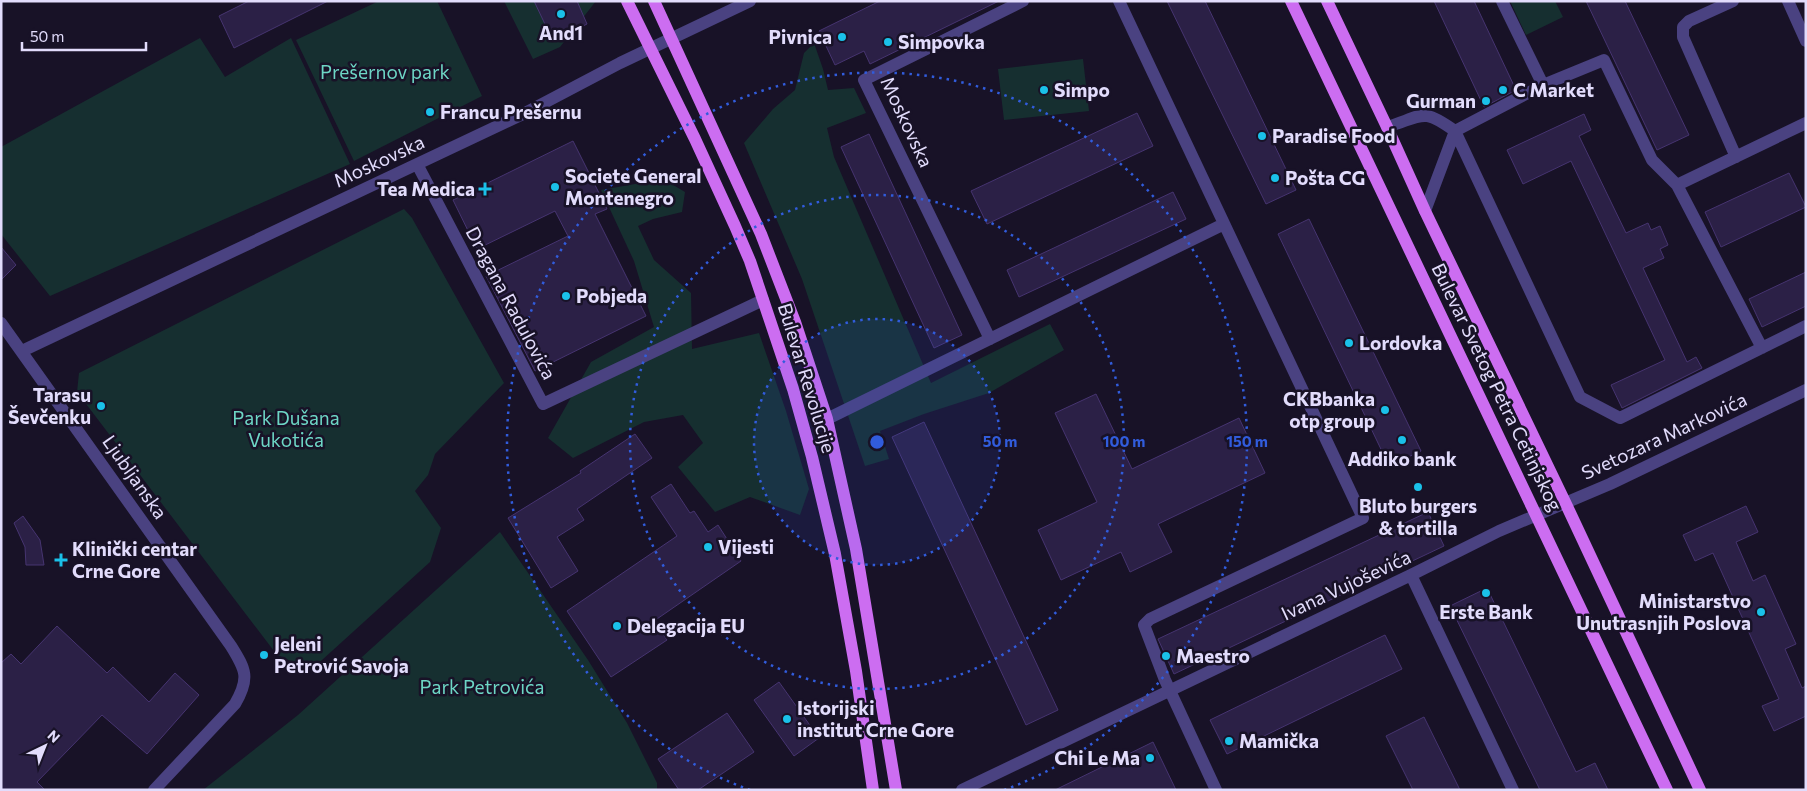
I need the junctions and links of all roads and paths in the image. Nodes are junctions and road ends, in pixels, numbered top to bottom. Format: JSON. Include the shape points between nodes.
{"nodes":[{"id":1,"x":627,"y":1,"type":"edge"},
{"id":2,"x":654,"y":1,"type":"edge"},
{"id":3,"x":750,"y":1,"type":"edge"},
{"id":4,"x":1024,"y":1,"type":"edge"},
{"id":5,"x":1119,"y":1,"type":"edge"},
{"id":6,"x":1291,"y":1,"type":"edge"},
{"id":7,"x":1327,"y":1,"type":"edge"},
{"id":8,"x":1502,"y":1,"type":"edge"},
{"id":9,"x":1733,"y":1,"type":"edge"},
{"id":10,"x":1788,"y":1,"type":"edge"},
{"id":11,"x":671,"y":38,"type":"junction"},
{"id":12,"x":1806,"y":41,"type":"edge"},
{"id":13,"x":650,"y":48,"type":"junction"},
{"id":14,"x":1543,"y":85,"type":"junction"},
{"id":15,"x":1806,"y":123,"type":"edge"},
{"id":16,"x":1387,"y":127,"type":"junction"},
{"id":17,"x":1455,"y":132,"type":"junction"},
{"id":18,"x":1736,"y":157,"type":"junction"},
{"id":19,"x":417,"y":164,"type":"junction"},
{"id":20,"x":1677,"y":185,"type":"junction"},
{"id":21,"x":1424,"y":210,"type":"junction"},
{"id":22,"x":1224,"y":224,"type":"junction"},
{"id":23,"x":763,"y":300,"type":"junction"},
{"id":24,"x":1,"y":323,"type":"edge"},
{"id":25,"x":1806,"y":326,"type":"edge"},
{"id":26,"x":990,"y":339,"type":"junction"},
{"id":27,"x":1762,"y":348,"type":"junction"},
{"id":28,"x":22,"y":351,"type":"junction"},
{"id":29,"x":1806,"y":390,"type":"edge"},
{"id":30,"x":827,"y":419,"type":"junction"},
{"id":31,"x":1565,"y":502,"type":"junction"},
{"id":32,"x":1537,"y":514,"type":"junction"},
{"id":33,"x":1411,"y":575,"type":"junction"},
{"id":34,"x":1171,"y":689,"type":"junction"},
{"id":35,"x":154,"y":790,"type":"edge"},
{"id":36,"x":873,"y":790,"type":"edge"},
{"id":37,"x":896,"y":790,"type":"edge"},
{"id":38,"x":962,"y":790,"type":"edge"},
{"id":39,"x":1216,"y":790,"type":"edge"},
{"id":40,"x":1513,"y":790,"type":"edge"},
{"id":41,"x":1667,"y":790,"type":"edge"},
{"id":42,"x":1700,"y":790,"type":"edge"}],
"edges":[{"from":1,"to":13,"type":"main road","name":"Bulevar Revolucije"},
{"from":2,"to":11,"type":"main road","name":"Bulevar Revolucije"},
{"from":3,"to":11,"type":"street","name":"Moskovska"},
{"from":4,"to":26,"type":"street","name":"Moskovska","via":[[864,80]]},
{"from":5,"to":22,"type":"street"},
{"from":6,"to":32,"type":"main road","name":"Bulevar Svetog Petra Cetinjskog"},
{"from":7,"to":16,"type":"main road","name":"Bulevar Svetog Petra Cetinjskog"},
{"from":8,"to":14,"type":"street"},
{"from":9,"to":18,"type":"street","via":[[1689,21],[1683,28],[1683,37]]},
{"from":10,"to":12,"type":"street"},
{"from":11,"to":13,"type":"street","name":"Moskovska"},
{"from":11,"to":30,"type":"main road","name":"Bulevar Revolucije","via":[[762,234]]},
{"from":13,"to":19,"type":"street","name":"Moskovska"},
{"from":13,"to":23,"type":"main road","name":"Bulevar Revolucije","via":[[735,226]]},
{"from":14,"to":17,"type":"street"},
{"from":14,"to":20,"type":"street","via":[[1604,60],[1652,160]]},
{"from":15,"to":18,"type":"street"},
{"from":16,"to":17,"type":"street","via":[[1427,115],[1437,118]]},
{"from":16,"to":21,"type":"main road","name":"Bulevar Svetog Petra Cetinjskog"},
{"from":17,"to":21,"type":"street"},
{"from":17,"to":27,"type":"street","name":"Svetozara Markovića","via":[[1580,397],[1620,418]]},
{"from":18,"to":20,"type":"street"},
{"from":19,"to":23,"type":"street","name":"Dragana Radulovića","via":[[543,404]]},
{"from":19,"to":28,"type":"street","name":"Moskovska"},
{"from":20,"to":27,"type":"street"},
{"from":21,"to":31,"type":"main road","name":"Bulevar Svetog Petra Cetinjskog"},
{"from":22,"to":26,"type":"street"},
{"from":22,"to":34,"type":"street","via":[[1363,518],[1146,621],[1144,629]]},
{"from":23,"to":36,"type":"main road","name":"Bulevar Revolucije","via":[[793,389],[828,522],[856,672]]},
{"from":24,"to":28,"type":"street","name":"Ljubljanska"},
{"from":25,"to":27,"type":"street","name":"Svetozara Markovića"},
{"from":26,"to":30,"type":"street"},
{"from":28,"to":35,"type":"street","name":"Ljubljanska","via":[[242,664],[246,681],[235,704]]},
{"from":29,"to":31,"type":"street","name":"Svetozara Markovića","via":[[1610,484]]},
{"from":30,"to":37,"type":"main road","name":"Bulevar Revolucije","via":[[856,550]]},
{"from":31,"to":32,"type":"street","name":"Svetozara Markovića"},
{"from":31,"to":42,"type":"main road","name":"Bulevar Svetog Petra Cetinjskog"},
{"from":32,"to":33,"type":"street","name":"Ivana Vujoševića"},
{"from":32,"to":41,"type":"main road","name":"Bulevar Svetog Petra Cetinjskog"},
{"from":33,"to":34,"type":"street","name":"Ivana Vujoševića"},
{"from":33,"to":40,"type":"street"},
{"from":34,"to":38,"type":"street","name":"Ivana Vujoševića"},
{"from":34,"to":39,"type":"street"}]}
